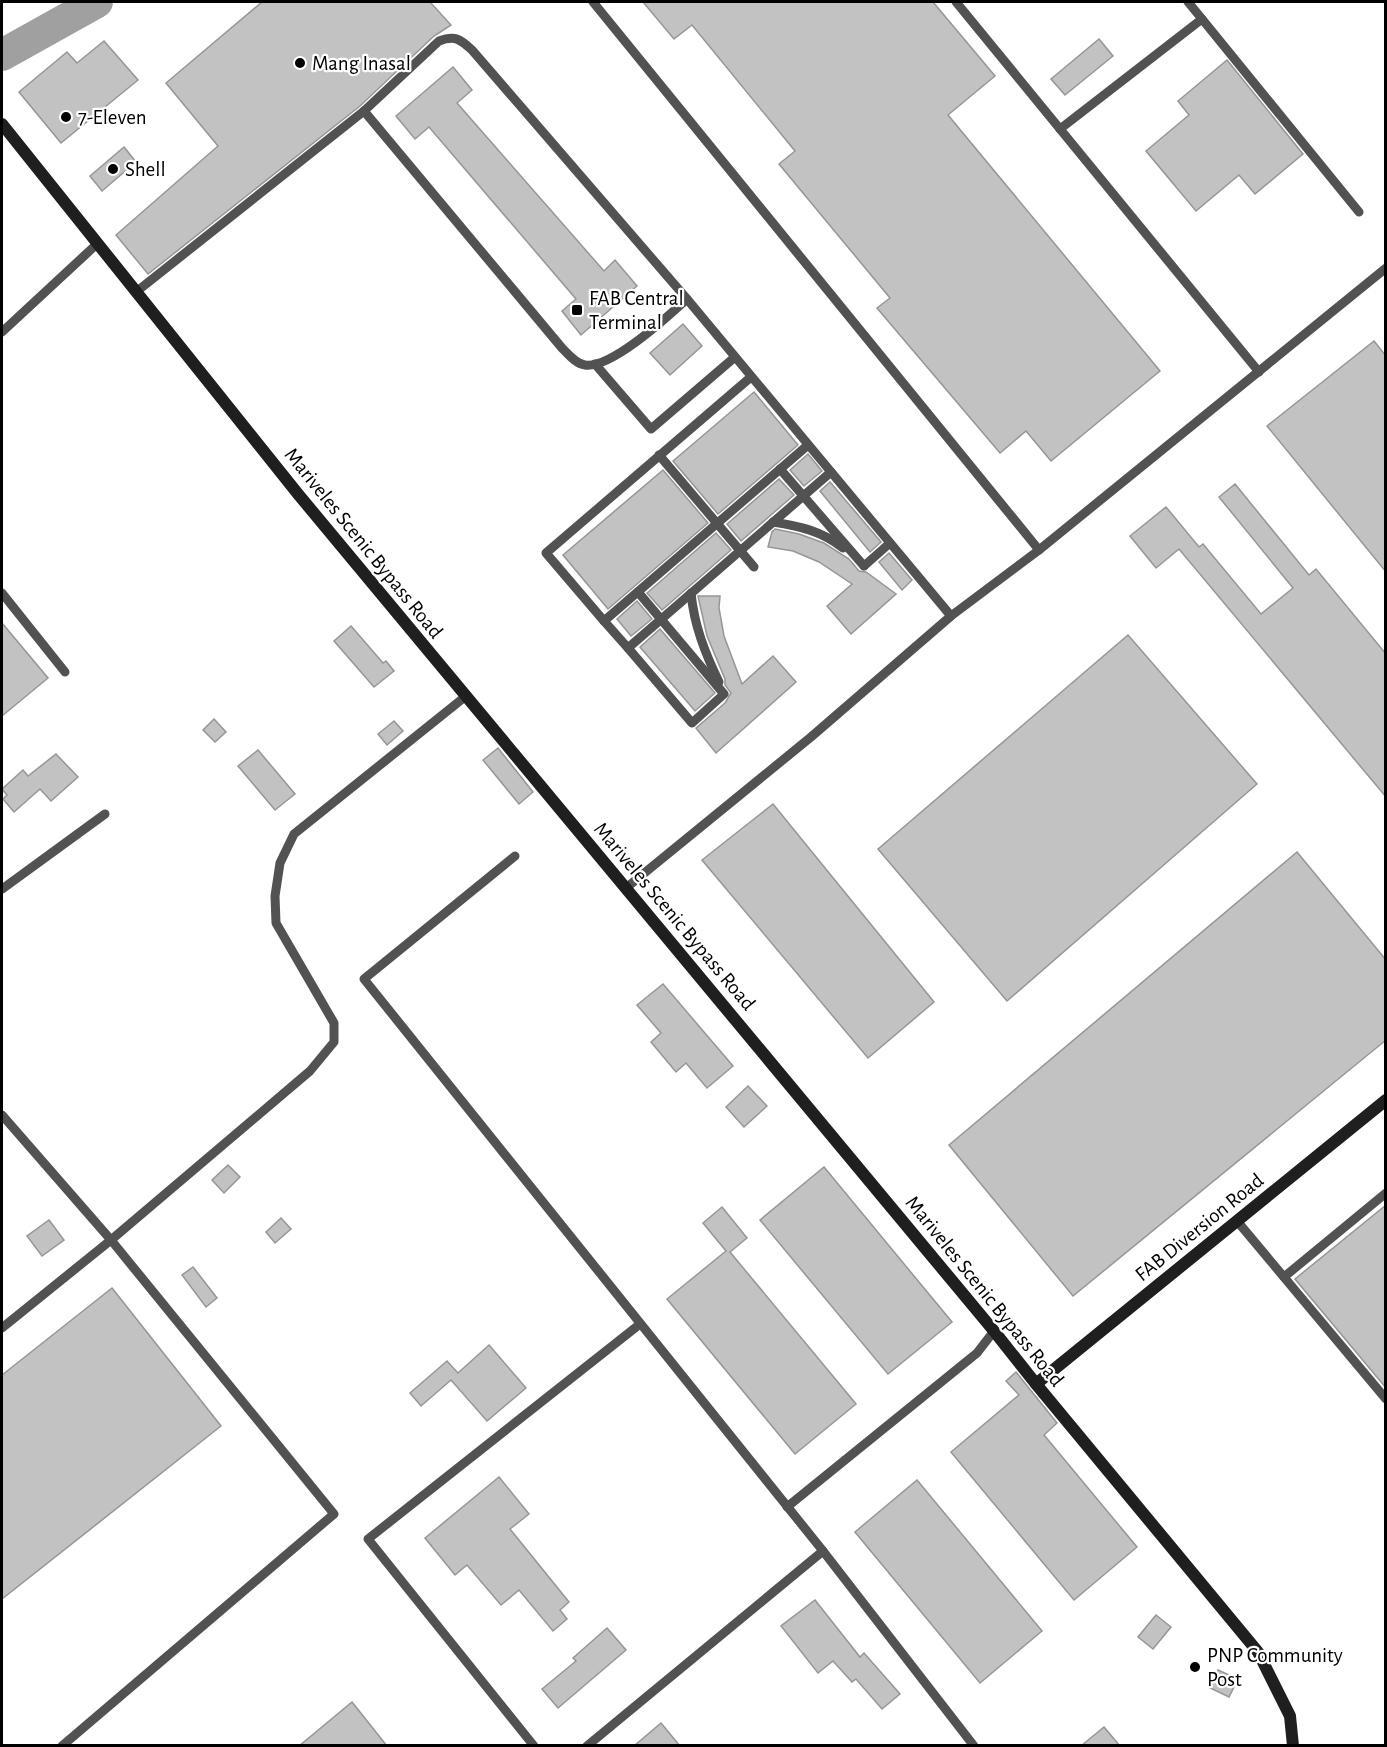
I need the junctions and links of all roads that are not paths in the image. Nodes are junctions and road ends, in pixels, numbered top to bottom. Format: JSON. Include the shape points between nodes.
{"nodes":[{"id":1,"x":593,"y":2,"type":"edge"},
{"id":2,"x":956,"y":2,"type":"edge"},
{"id":3,"x":1188,"y":2,"type":"edge"},
{"id":4,"x":1202,"y":19,"type":"junction"},
{"id":5,"x":364,"y":111,"type":"junction"},
{"id":6,"x":2,"y":124,"type":"edge"},
{"id":7,"x":1060,"y":129,"type":"junction"},
{"id":8,"x":1359,"y":212,"type":"dead end"},
{"id":9,"x":98,"y":243,"type":"junction"},
{"id":10,"x":1386,"y":268,"type":"edge"},
{"id":11,"x":136,"y":292,"type":"junction"},
{"id":12,"x":687,"y":300,"type":"junction"},
{"id":13,"x":2,"y":332,"type":"edge"},
{"id":14,"x":735,"y":357,"type":"junction"},
{"id":15,"x":595,"y":364,"type":"junction"},
{"id":16,"x":1259,"y":372,"type":"junction"},
{"id":17,"x":751,"y":377,"type":"junction"},
{"id":18,"x":808,"y":446,"type":"junction"},
{"id":19,"x":659,"y":455,"type":"junction"},
{"id":20,"x":780,"y":469,"type":"junction"},
{"id":21,"x":831,"y":472,"type":"junction"},
{"id":22,"x":803,"y":496,"type":"junction"},
{"id":23,"x":773,"y":522,"type":"junction"},
{"id":24,"x":717,"y":524,"type":"junction"},
{"id":25,"x":890,"y":543,"type":"junction"},
{"id":26,"x":1039,"y":550,"type":"junction"},
{"id":27,"x":740,"y":551,"type":"junction"},
{"id":28,"x":864,"y":566,"type":"junction"},
{"id":29,"x":754,"y":567,"type":"dead end"},
{"id":30,"x":638,"y":592,"type":"junction"},
{"id":31,"x":2,"y":593,"type":"edge"},
{"id":32,"x":691,"y":593,"type":"junction"},
{"id":33,"x":951,"y":616,"type":"junction"},
{"id":34,"x":661,"y":619,"type":"junction"},
{"id":35,"x":604,"y":621,"type":"junction"},
{"id":36,"x":628,"y":648,"type":"junction"},
{"id":37,"x":65,"y":672,"type":"dead end"},
{"id":38,"x":724,"y":694,"type":"junction"},
{"id":39,"x":466,"y":696,"type":"junction"},
{"id":40,"x":105,"y":813,"type":"dead end"},
{"id":41,"x":515,"y":856,"type":"dead end"},
{"id":42,"x":626,"y":888,"type":"junction"},
{"id":43,"x":2,"y":889,"type":"edge"},
{"id":44,"x":1386,"y":1100,"type":"edge"},
{"id":45,"x":2,"y":1115,"type":"edge"},
{"id":46,"x":1386,"y":1192,"type":"edge"},
{"id":47,"x":1237,"y":1221,"type":"junction"},
{"id":48,"x":111,"y":1240,"type":"junction"},
{"id":49,"x":1284,"y":1277,"type":"junction"},
{"id":50,"x":640,"y":1324,"type":"junction"},
{"id":51,"x":2,"y":1328,"type":"edge"},
{"id":52,"x":994,"y":1331,"type":"junction"},
{"id":53,"x":1036,"y":1384,"type":"junction"},
{"id":54,"x":1386,"y":1400,"type":"edge"},
{"id":55,"x":787,"y":1507,"type":"junction"},
{"id":56,"x":823,"y":1551,"type":"junction"},
{"id":57,"x":62,"y":1746,"type":"edge"},
{"id":58,"x":534,"y":1746,"type":"edge"},
{"id":59,"x":587,"y":1746,"type":"edge"},
{"id":60,"x":974,"y":1746,"type":"edge"},
{"id":61,"x":1293,"y":1746,"type":"edge"}],
"edges":[{"from":1,"to":26,"type":"lane"},
{"from":2,"to":7,"type":"lane"},
{"from":3,"to":4,"type":"lane"},
{"from":4,"to":7,"type":"lane"},
{"from":4,"to":8,"type":"lane"},
{"from":5,"to":11,"type":"lane"},
{"from":5,"to":12,"type":"lane","via":[[440,41],[459,38]]},
{"from":5,"to":15,"type":"lane","via":[[562,348],[585,365]]},
{"from":6,"to":9,"type":"main road","name":"Mariveles Scenic Bypass Road"},
{"from":7,"to":16,"type":"lane"},
{"from":9,"to":11,"type":"main road","name":"Mariveles Scenic Bypass Road"},
{"from":9,"to":13,"type":"lane"},
{"from":10,"to":16,"type":"lane"},
{"from":11,"to":39,"type":"main road","name":"Mariveles Scenic Bypass Road"},
{"from":12,"to":14,"type":"lane"},
{"from":12,"to":15,"type":"lane","via":[[631,345]]},
{"from":14,"to":15,"type":"lane","via":[[651,429]]},
{"from":14,"to":17,"type":"lane"},
{"from":16,"to":26,"type":"lane"},
{"from":17,"to":18,"type":"lane"},
{"from":17,"to":19,"type":"lane"},
{"from":18,"to":20,"type":"lane"},
{"from":18,"to":21,"type":"lane"},
{"from":19,"to":24,"type":"lane"},
{"from":19,"to":35,"type":"lane","via":[[546,553]]},
{"from":20,"to":22,"type":"lane"},
{"from":20,"to":24,"type":"lane"},
{"from":21,"to":22,"type":"lane"},
{"from":21,"to":25,"type":"lane"},
{"from":22,"to":23,"type":"lane"},
{"from":22,"to":28,"type":"lane"},
{"from":23,"to":27,"type":"lane"},
{"from":23,"to":28,"type":"lane","via":[[807,528],[825,536]]},
{"from":24,"to":27,"type":"lane"},
{"from":24,"to":30,"type":"lane"},
{"from":25,"to":28,"type":"lane"},
{"from":25,"to":33,"type":"lane"},
{"from":26,"to":33,"type":"lane"},
{"from":27,"to":29,"type":"lane"},
{"from":27,"to":32,"type":"lane"},
{"from":30,"to":34,"type":"lane"},
{"from":30,"to":35,"type":"lane"},
{"from":31,"to":37,"type":"lane"},
{"from":32,"to":34,"type":"lane"},
{"from":32,"to":38,"type":"lane","via":[[704,649]]},
{"from":33,"to":42,"type":"lane"},
{"from":34,"to":36,"type":"lane"},
{"from":34,"to":38,"type":"lane"},
{"from":35,"to":36,"type":"lane"},
{"from":36,"to":38,"type":"lane","via":[[692,723]]},
{"from":39,"to":42,"type":"main road","name":"Mariveles Scenic Bypass Road"},
{"from":39,"to":48,"type":"lane","via":[[294,834],[280,863],[276,923],[334,1023],[334,1042],[310,1071]]},
{"from":40,"to":43,"type":"lane"},
{"from":41,"to":50,"type":"lane","via":[[364,979]]},
{"from":42,"to":52,"type":"main road","name":"Mariveles Scenic Bypass Road"},
{"from":44,"to":47,"type":"main road","name":"FAB Diversion Road"},
{"from":45,"to":48,"type":"lane"},
{"from":46,"to":49,"type":"lane"},
{"from":47,"to":49,"type":"lane"},
{"from":47,"to":53,"type":"main road","name":"FAB Diversion Road"},
{"from":48,"to":51,"type":"lane"},
{"from":48,"to":57,"type":"lane","via":[[334,1514]]},
{"from":49,"to":54,"type":"lane"},
{"from":50,"to":55,"type":"lane"},
{"from":50,"to":58,"type":"lane","via":[[368,1539]]},
{"from":52,"to":53,"type":"main road","name":"Mariveles Scenic Bypass Road"},
{"from":52,"to":55,"type":"lane","via":[[977,1353]]},
{"from":53,"to":61,"type":"main road","name":"Mariveles Scenic Bypass Road","via":[[1258,1652],[1290,1716]]},
{"from":55,"to":56,"type":"lane"},
{"from":56,"to":59,"type":"lane"},
{"from":56,"to":60,"type":"lane"}]}
